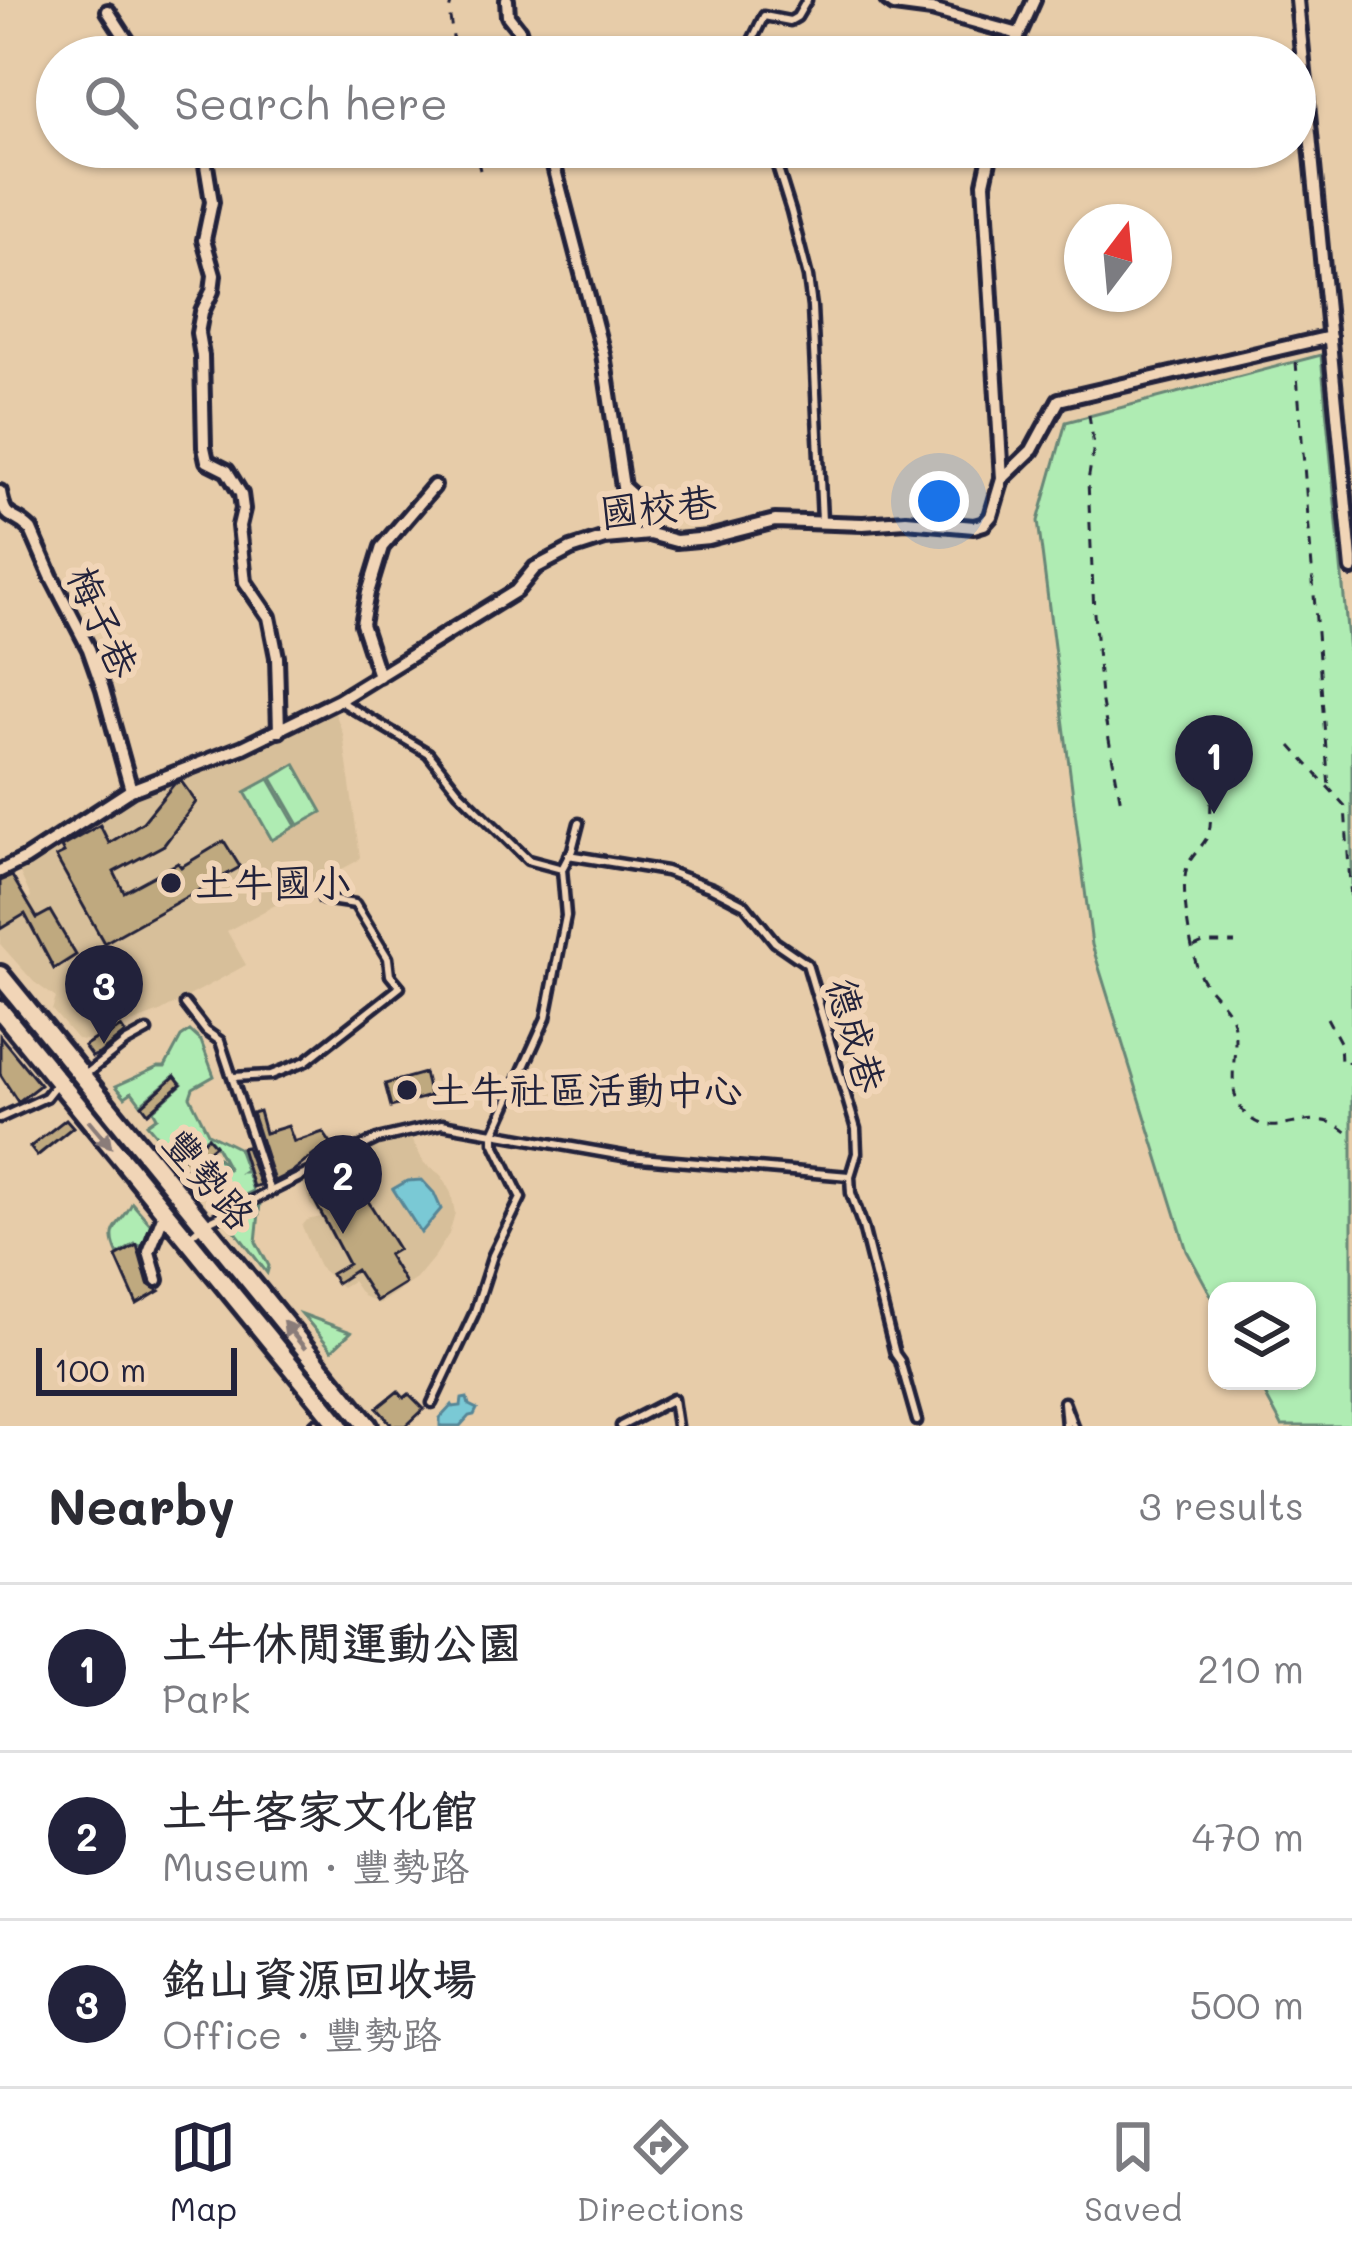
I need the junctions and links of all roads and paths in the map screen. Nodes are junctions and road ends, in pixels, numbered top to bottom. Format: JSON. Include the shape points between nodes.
{"nodes":[{"id":1,"x":452,"y":0,"type":"edge"},
{"id":2,"x":507,"y":0,"type":"edge"},
{"id":3,"x":807,"y":0,"type":"edge"},
{"id":4,"x":887,"y":0,"type":"edge"},
{"id":5,"x":1034,"y":0,"type":"edge"},
{"id":6,"x":1298,"y":0,"type":"edge"},
{"id":7,"x":108,"y":11,"type":"dead end"},
{"id":8,"x":1019,"y":34,"type":"joint"},
{"id":9,"x":124,"y":36,"type":"edge"},
{"id":10,"x":453,"y":36,"type":"edge"},
{"id":11,"x":521,"y":36,"type":"edge"},
{"id":12,"x":754,"y":36,"type":"edge"},
{"id":13,"x":1301,"y":36,"type":"edge"},
{"id":14,"x":206,"y":168,"type":"edge"},
{"id":15,"x":554,"y":168,"type":"edge"},
{"id":16,"x":778,"y":168,"type":"edge"},
{"id":17,"x":987,"y":168,"type":"edge"},
{"id":18,"x":1314,"y":168,"type":"edge"},
{"id":19,"x":1330,"y":337,"type":"junction"},
{"id":20,"x":1296,"y":362,"type":"dead end"},
{"id":21,"x":1089,"y":415,"type":"dead end"},
{"id":22,"x":1002,"y":479,"type":"junction"},
{"id":23,"x":434,"y":486,"type":"dead end"},
{"id":24,"x":0,"y":492,"type":"edge"},
{"id":25,"x":822,"y":521,"type":"junction"},
{"id":26,"x":650,"y":533,"type":"junction"},
{"id":27,"x":1352,"y":569,"type":"edge"},
{"id":28,"x":379,"y":676,"type":"junction"},
{"id":29,"x":339,"y":700,"type":"junction"},
{"id":30,"x":279,"y":731,"type":"junction"},
{"id":31,"x":1292,"y":746,"type":"dead end"},
{"id":32,"x":1328,"y":788,"type":"junction"},
{"id":33,"x":131,"y":790,"type":"junction"},
{"id":34,"x":1121,"y":802,"type":"dead end"},
{"id":35,"x":1211,"y":803,"type":"dead end"},
{"id":36,"x":579,"y":823,"type":"dead end"},
{"id":37,"x":568,"y":855,"type":"junction"},
{"id":38,"x":562,"y":869,"type":"junction"},
{"id":39,"x":0,"y":871,"type":"edge"},
{"id":40,"x":323,"y":899,"type":"dead end"},
{"id":41,"x":1352,"y":917,"type":"edge"},
{"id":42,"x":1235,"y":943,"type":"dead end"},
{"id":43,"x":1192,"y":948,"type":"junction"},
{"id":44,"x":0,"y":975,"type":"edge"},
{"id":45,"x":185,"y":1004,"type":"dead end"},
{"id":46,"x":0,"y":1010,"type":"edge"},
{"id":47,"x":1327,"y":1018,"type":"dead end"},
{"id":48,"x":147,"y":1031,"type":"dead end"},
{"id":49,"x":1352,"y":1062,"type":"edge"},
{"id":50,"x":83,"y":1077,"type":"junction"},
{"id":51,"x":233,"y":1077,"type":"junction"},
{"id":52,"x":57,"y":1082,"type":"junction"},
{"id":53,"x":0,"y":1118,"type":"edge"},
{"id":54,"x":494,"y":1133,"type":"junction"},
{"id":55,"x":1352,"y":1136,"type":"edge"},
{"id":56,"x":850,"y":1176,"type":"junction"},
{"id":57,"x":270,"y":1192,"type":"junction"},
{"id":58,"x":165,"y":1210,"type":"junction"},
{"id":59,"x":204,"y":1224,"type":"junction"},
{"id":60,"x":187,"y":1238,"type":"junction"},
{"id":61,"x":157,"y":1280,"type":"dead end"},
{"id":62,"x":432,"y":1403,"type":"dead end"},
{"id":63,"x":917,"y":1421,"type":"dead end"},
{"id":64,"x":340,"y":1426,"type":"edge"},
{"id":65,"x":368,"y":1426,"type":"edge"},
{"id":66,"x":621,"y":1426,"type":"edge"},
{"id":67,"x":677,"y":1426,"type":"edge"}],
"edges":[{"from":1,"to":10,"type":"path"},
{"from":2,"to":11,"type":"street"},
{"from":3,"to":12,"type":"lane","via":[[790,21],[764,16]]},
{"from":4,"to":8,"type":"street"},
{"from":5,"to":8,"type":"street"},
{"from":6,"to":13,"type":"street"},
{"from":7,"to":9,"type":"street"},
{"from":14,"to":30,"type":"street","via":[[212,202],[204,240],[214,275],[198,333],[204,447],[207,461],[226,471],[241,494],[245,582],[269,617]]},
{"from":15,"to":26,"type":"street","via":[[603,354],[623,487],[643,505]]},
{"from":16,"to":25,"type":"lane","via":[[812,307]]},
{"from":17,"to":22,"type":"street"},
{"from":18,"to":19,"type":"street"},
{"from":19,"to":22,"type":"street","name":"國校巷","via":[[1059,400],[1032,450]]},
{"from":19,"to":27,"type":"street"},
{"from":20,"to":32,"type":"path"},
{"from":21,"to":34,"type":"path","via":[[1094,614]]},
{"from":22,"to":25,"type":"street","name":"國校巷","via":[[991,516],[974,527]]},
{"from":23,"to":28,"type":"street","via":[[382,547],[368,593],[362,624]]},
{"from":24,"to":33,"type":"street","name":"梅子巷","via":[[2,509],[31,530],[89,649]]},
{"from":25,"to":26,"type":"street","name":"國校巷","via":[[775,521],[676,541]]},
{"from":26,"to":28,"type":"street","name":"國校巷","via":[[604,538],[553,558],[516,592]]},
{"from":28,"to":29,"type":"street","name":"國校巷"},
{"from":29,"to":30,"type":"street","name":"國校巷"},
{"from":29,"to":38,"type":"lane","via":[[428,753],[528,860]]},
{"from":30,"to":33,"type":"street","name":"國校巷"},
{"from":31,"to":32,"type":"path"},
{"from":32,"to":41,"type":"path","via":[[1345,806]]},
{"from":33,"to":39,"type":"street","name":"國校巷"},
{"from":35,"to":43,"type":"path","via":[[1208,836],[1185,874]]},
{"from":36,"to":37,"type":"lane"},
{"from":37,"to":38,"type":"lane"},
{"from":37,"to":56,"type":"lane","name":"德成巷","via":[[666,871],[712,888],[745,905],[807,964],[856,1129]]},
{"from":38,"to":54,"type":"lane","via":[[566,916],[546,1018]]},
{"from":40,"to":51,"type":"lane","via":[[355,904],[400,987],[306,1061],[271,1075]]},
{"from":42,"to":43,"type":"path"},
{"from":43,"to":55,"type":"path","via":[[1202,979],[1233,1020],[1234,1090],[1246,1116],[1275,1128],[1332,1122]]},
{"from":44,"to":50,"type":"main road","name":"豐勢路"},
{"from":45,"to":51,"type":"lane","via":[[220,1041]]},
{"from":46,"to":52,"type":"main road","name":"豐勢路"},
{"from":47,"to":49,"type":"path","via":[[1341,1063]]},
{"from":48,"to":50,"type":"lane"},
{"from":50,"to":59,"type":"main road","name":"豐勢路"},
{"from":51,"to":57,"type":"lane"},
{"from":52,"to":53,"type":"lane","via":[[46,1097]]},
{"from":52,"to":58,"type":"main road","name":"豐勢路","one_way":true},
{"from":54,"to":56,"type":"lane","via":[[629,1157]]},
{"from":54,"to":57,"type":"lane","via":[[442,1124],[377,1139]]},
{"from":54,"to":62,"type":"lane","via":[[520,1198]]},
{"from":56,"to":63,"type":"lane","name":"德成巷"},
{"from":57,"to":59,"type":"lane"},
{"from":58,"to":60,"type":"main road","name":"豐勢路"},
{"from":58,"to":61,"type":"street","via":[[149,1252]]},
{"from":59,"to":60,"type":"lane"},
{"from":65,"to":59,"type":"main road","name":"豐勢路","one_way":true},
{"from":60,"to":64,"type":"main road","name":"豐勢路"},
{"from":66,"to":67,"type":"lane","via":[[673,1399]]}]}
